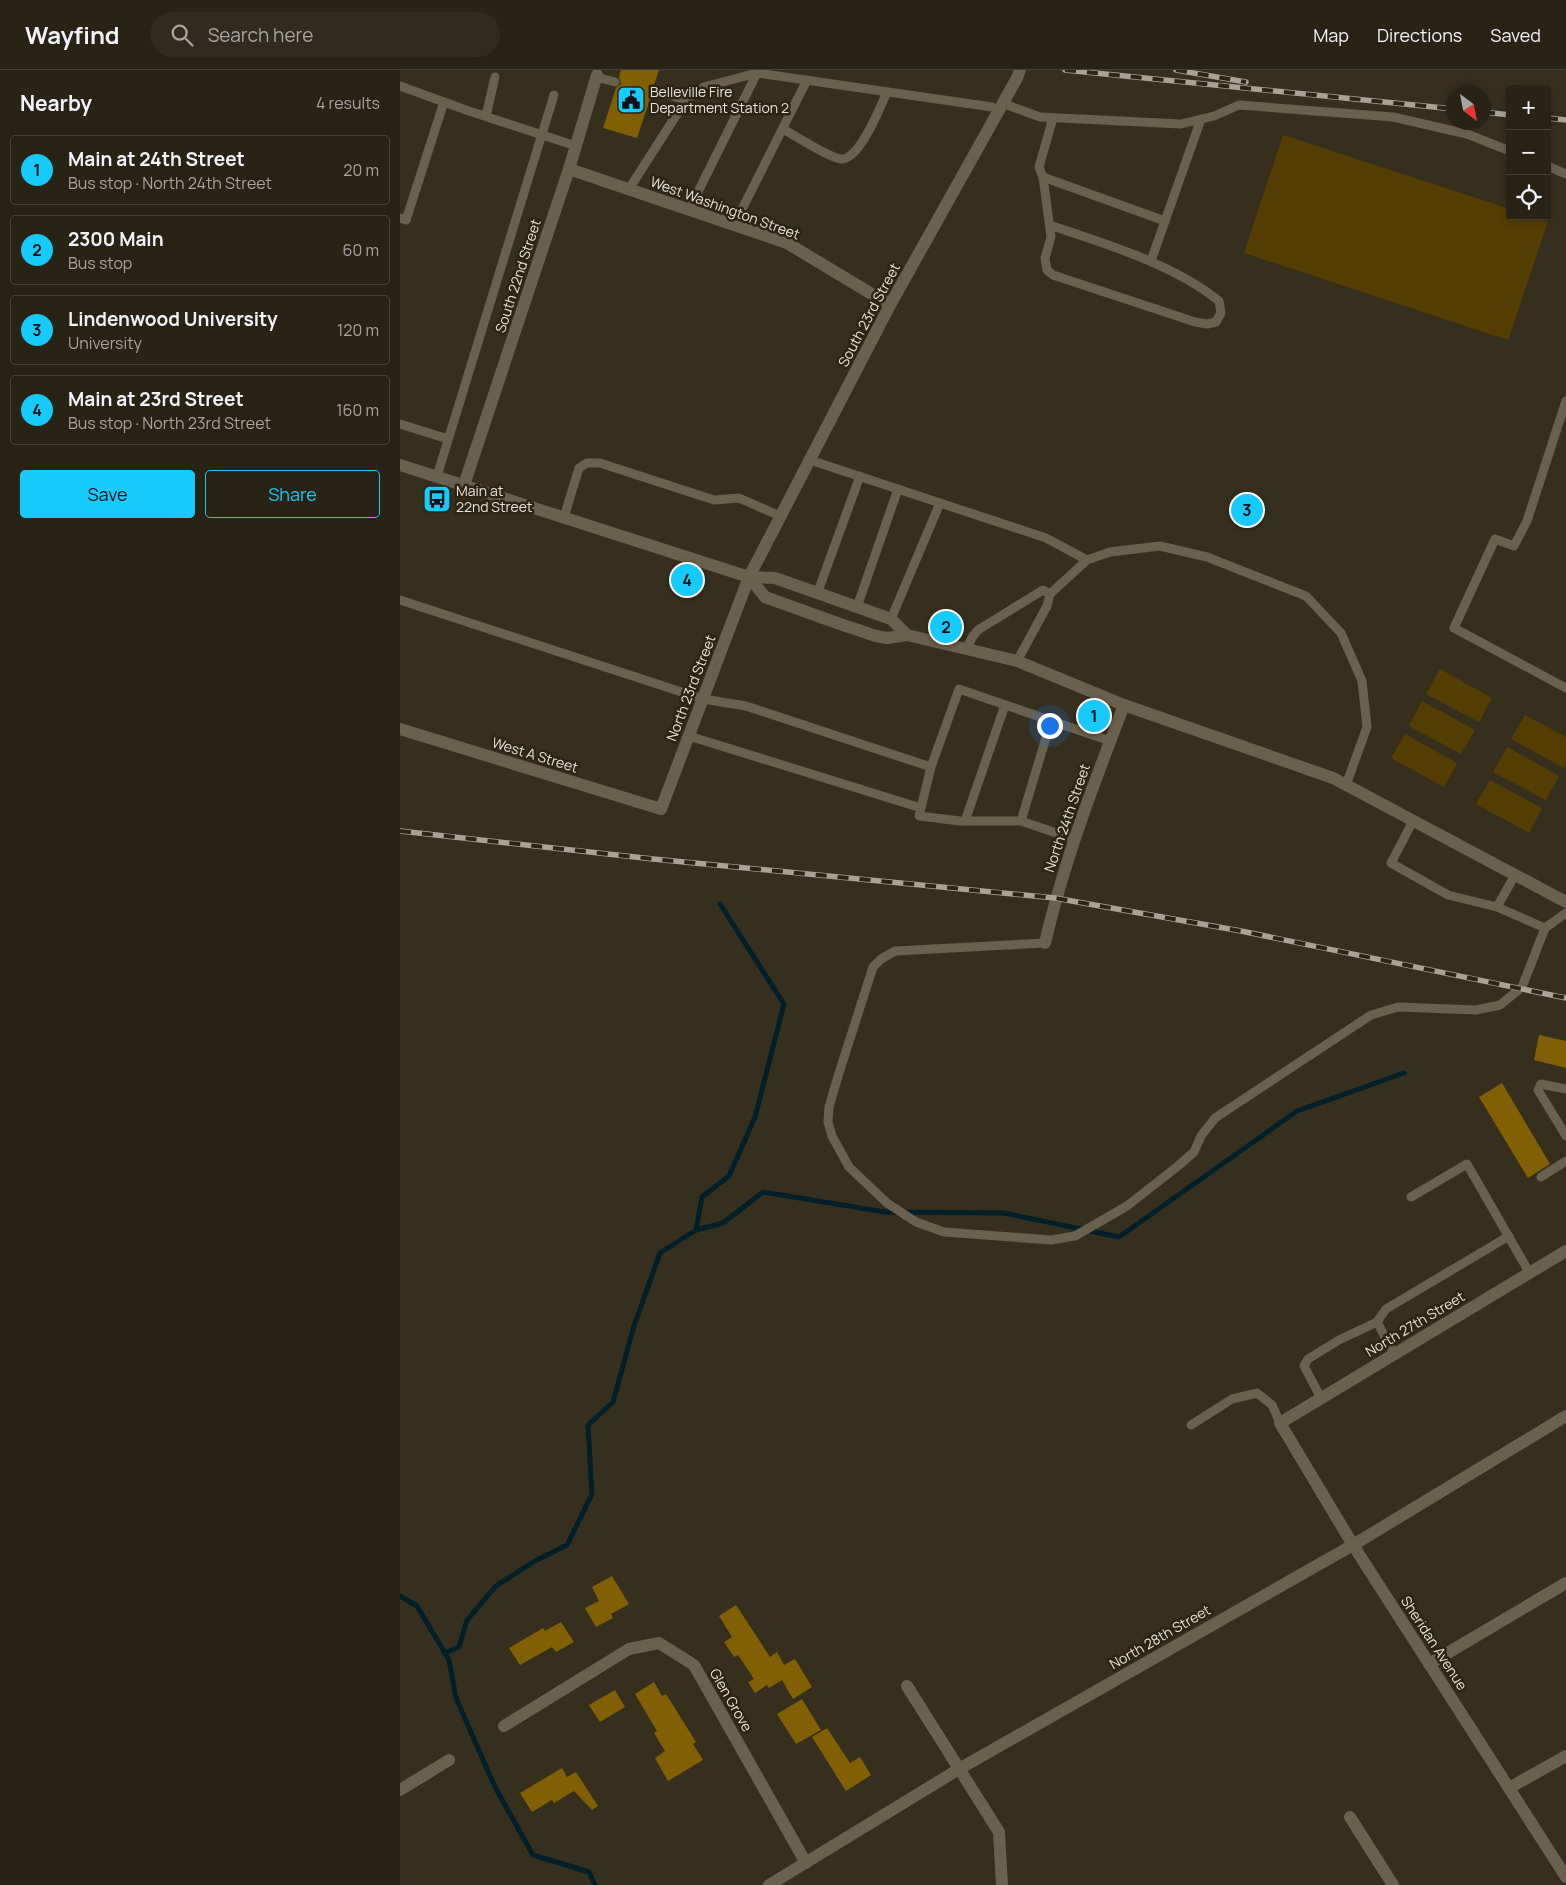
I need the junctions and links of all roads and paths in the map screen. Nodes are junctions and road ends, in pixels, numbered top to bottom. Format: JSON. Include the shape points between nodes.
{"nodes":[{"id":1,"x":1020,"y":70,"type":"edge"},
{"id":2,"x":757,"y":73,"type":"junction"},
{"id":3,"x":596,"y":74,"type":"edge"},
{"id":4,"x":495,"y":77,"type":"dead end"},
{"id":5,"x":807,"y":80,"type":"junction"},
{"id":6,"x":615,"y":82,"type":"dead end"},
{"id":7,"x":400,"y":86,"type":"edge"},
{"id":8,"x":655,"y":91,"type":"dead end"},
{"id":9,"x":888,"y":92,"type":"junction"},
{"id":10,"x":554,"y":95,"type":"dead end"},
{"id":11,"x":686,"y":100,"type":"junction"},
{"id":12,"x":444,"y":102,"type":"junction"},
{"id":13,"x":1010,"y":106,"type":"dead end"},
{"id":14,"x":992,"y":107,"type":"dead end"},
{"id":15,"x":486,"y":116,"type":"junction"},
{"id":16,"x":1053,"y":118,"type":"junction"},
{"id":17,"x":1201,"y":119,"type":"junction"},
{"id":18,"x":783,"y":128,"type":"junction"},
{"id":19,"x":540,"y":134,"type":"junction"},
{"id":20,"x":576,"y":146,"type":"junction"},
{"id":21,"x":1506,"y":149,"type":"edge"},
{"id":22,"x":1551,"y":168,"type":"edge"},
{"id":23,"x":569,"y":169,"type":"junction"},
{"id":24,"x":1566,"y":174,"type":"edge"},
{"id":25,"x":1043,"y":177,"type":"junction"},
{"id":26,"x":629,"y":189,"type":"junction"},
{"id":27,"x":689,"y":210,"type":"junction"},
{"id":28,"x":400,"y":218,"type":"edge"},
{"id":29,"x":1165,"y":221,"type":"junction"},
{"id":30,"x":1050,"y":225,"type":"junction"},
{"id":31,"x":734,"y":226,"type":"junction"},
{"id":32,"x":1150,"y":261,"type":"junction"},
{"id":33,"x":890,"y":305,"type":"junction"},
{"id":34,"x":1566,"y":401,"type":"edge"},
{"id":35,"x":400,"y":424,"type":"edge"},
{"id":36,"x":448,"y":439,"type":"junction"},
{"id":37,"x":810,"y":460,"type":"junction"},
{"id":38,"x":400,"y":465,"type":"edge"},
{"id":39,"x":438,"y":476,"type":"junction"},
{"id":40,"x":860,"y":476,"type":"junction"},
{"id":41,"x":464,"y":485,"type":"junction"},
{"id":42,"x":898,"y":489,"type":"junction"},
{"id":43,"x":940,"y":503,"type":"junction"},
{"id":44,"x":780,"y":516,"type":"junction"},
{"id":45,"x":564,"y":517,"type":"junction"},
{"id":46,"x":1087,"y":560,"type":"junction"},
{"id":47,"x":749,"y":577,"type":"junction"},
{"id":48,"x":817,"y":594,"type":"junction"},
{"id":49,"x":1050,"y":594,"type":"junction"},
{"id":50,"x":400,"y":600,"type":"edge"},
{"id":51,"x":857,"y":607,"type":"junction"},
{"id":52,"x":891,"y":619,"type":"junction"},
{"id":53,"x":907,"y":635,"type":"junction"},
{"id":54,"x":966,"y":649,"type":"junction"},
{"id":55,"x":1018,"y":661,"type":"junction"},
{"id":56,"x":1566,"y":688,"type":"edge"},
{"id":57,"x":703,"y":699,"type":"junction"},
{"id":58,"x":1005,"y":705,"type":"junction"},
{"id":59,"x":1124,"y":705,"type":"junction"},
{"id":60,"x":1051,"y":721,"type":"junction"},
{"id":61,"x":400,"y":729,"type":"edge"},
{"id":62,"x":689,"y":736,"type":"junction"},
{"id":63,"x":1110,"y":741,"type":"junction"},
{"id":64,"x":931,"y":768,"type":"junction"},
{"id":65,"x":1346,"y":785,"type":"junction"},
{"id":66,"x":921,"y":808,"type":"junction"},
{"id":67,"x":661,"y":809,"type":"joint"},
{"id":68,"x":965,"y":821,"type":"junction"},
{"id":69,"x":1021,"y":821,"type":"junction"},
{"id":70,"x":1414,"y":821,"type":"junction"},
{"id":71,"x":1074,"y":839,"type":"junction"},
{"id":72,"x":1515,"y":875,"type":"junction"},
{"id":73,"x":1566,"y":902,"type":"edge"},
{"id":74,"x":1497,"y":907,"type":"junction"},
{"id":75,"x":1566,"y":913,"type":"edge"},
{"id":76,"x":1544,"y":928,"type":"junction"},
{"id":77,"x":1045,"y":942,"type":"joint"},
{"id":78,"x":1566,"y":1089,"type":"edge"},
{"id":79,"x":1566,"y":1136,"type":"edge"},
{"id":80,"x":1566,"y":1161,"type":"edge"},
{"id":81,"x":1541,"y":1177,"type":"dead end"},
{"id":82,"x":1411,"y":1197,"type":"dead end"},
{"id":83,"x":1509,"y":1236,"type":"junction"},
{"id":84,"x":1566,"y":1251,"type":"edge"},
{"id":85,"x":1529,"y":1272,"type":"junction"},
{"id":86,"x":1377,"y":1322,"type":"junction"},
{"id":87,"x":1394,"y":1354,"type":"junction"},
{"id":88,"x":1321,"y":1398,"type":"junction"},
{"id":89,"x":1566,"y":1416,"type":"edge"},
{"id":90,"x":1280,"y":1423,"type":"junction"},
{"id":91,"x":1191,"y":1425,"type":"dead end"},
{"id":92,"x":1353,"y":1545,"type":"junction"},
{"id":93,"x":1566,"y":1583,"type":"edge"},
{"id":94,"x":1429,"y":1664,"type":"junction"},
{"id":95,"x":907,"y":1686,"type":"dead end"},
{"id":96,"x":504,"y":1726,"type":"dead end"},
{"id":97,"x":1566,"y":1756,"type":"edge"},
{"id":98,"x":449,"y":1760,"type":"dead end"},
{"id":99,"x":959,"y":1769,"type":"junction"},
{"id":100,"x":1509,"y":1788,"type":"junction"},
{"id":101,"x":400,"y":1790,"type":"edge"},
{"id":102,"x":1350,"y":1817,"type":"dead end"},
{"id":103,"x":806,"y":1863,"type":"junction"},
{"id":104,"x":1566,"y":1877,"type":"edge"},
{"id":105,"x":769,"y":1885,"type":"edge"},
{"id":106,"x":1002,"y":1885,"type":"edge"},
{"id":107,"x":1393,"y":1885,"type":"edge"}],
"edges":[{"from":1,"to":33,"type":"street","name":"South 23rd Street"},
{"from":2,"to":5,"type":"lane"},
{"from":2,"to":11,"type":"lane","via":[[704,87]]},
{"from":2,"to":27,"type":"lane"},
{"from":3,"to":6,"type":"lane"},
{"from":3,"to":20,"type":"street","name":"South 22nd Street"},
{"from":4,"to":15,"type":"lane"},
{"from":5,"to":9,"type":"lane"},
{"from":5,"to":18,"type":"lane"},
{"from":7,"to":12,"type":"lane"},
{"from":8,"to":11,"type":"lane"},
{"from":9,"to":14,"type":"lane"},
{"from":9,"to":18,"type":"lane","via":[[861,145],[852,155],[842,159]]},
{"from":10,"to":19,"type":"lane"},
{"from":11,"to":26,"type":"lane"},
{"from":12,"to":15,"type":"lane"},
{"from":12,"to":28,"type":"lane","via":[[406,220]]},
{"from":13,"to":16,"type":"lane","via":[[1040,117]]},
{"from":15,"to":19,"type":"lane"},
{"from":16,"to":17,"type":"lane","via":[[1181,124]]},
{"from":16,"to":25,"type":"lane","via":[[1039,167]]},
{"from":17,"to":21,"type":"lane","via":[[1240,105],[1393,117],[1467,134]]},
{"from":17,"to":29,"type":"lane"},
{"from":18,"to":31,"type":"lane"},
{"from":19,"to":20,"type":"lane"},
{"from":19,"to":36,"type":"lane"},
{"from":20,"to":23,"type":"street","name":"South 22nd Street"},
{"from":22,"to":24,"type":"lane"},
{"from":23,"to":26,"type":"street","name":"West Washington Street"},
{"from":23,"to":41,"type":"street","name":"South 22nd Street"},
{"from":25,"to":29,"type":"lane"},
{"from":25,"to":30,"type":"lane"},
{"from":26,"to":27,"type":"street","name":"West Washington Street"},
{"from":27,"to":31,"type":"street","name":"West Washington Street"},
{"from":29,"to":32,"type":"lane"},
{"from":30,"to":32,"type":"lane"},
{"from":30,"to":32,"type":"lane","via":[[1045,258],[1047,270],[1052,275],[1195,322],[1216,322],[1220,313],[1219,301]]},
{"from":31,"to":33,"type":"street","name":"West Washington Street","via":[[787,243]]},
{"from":33,"to":37,"type":"street","name":"South 23rd Street"},
{"from":34,"to":56,"type":"lane","via":[[1527,521],[1514,546],[1496,539],[1454,628]]},
{"from":35,"to":36,"type":"lane"},
{"from":36,"to":39,"type":"lane"},
{"from":37,"to":40,"type":"lane"},
{"from":37,"to":44,"type":"street","name":"South 23rd Street"},
{"from":38,"to":39,"type":"street"},
{"from":39,"to":41,"type":"street"},
{"from":40,"to":42,"type":"lane"},
{"from":40,"to":48,"type":"lane"},
{"from":41,"to":45,"type":"street"},
{"from":42,"to":43,"type":"lane"},
{"from":42,"to":51,"type":"lane"},
{"from":43,"to":46,"type":"lane","via":[[1046,538]]},
{"from":43,"to":52,"type":"lane"},
{"from":44,"to":45,"type":"lane","via":[[739,498],[714,500],[600,463],[587,463],[579,468]]},
{"from":44,"to":47,"type":"street","name":"South 23rd Street"},
{"from":45,"to":47,"type":"street"},
{"from":46,"to":49,"type":"lane"},
{"from":46,"to":65,"type":"lane","via":[[1110,552],[1160,546],[1207,557],[1306,596],[1340,633],[1362,682],[1367,727]]},
{"from":47,"to":48,"type":"street","via":[[775,578]]},
{"from":47,"to":53,"type":"street","via":[[765,597],[802,611],[876,636]]},
{"from":47,"to":57,"type":"street","name":"North 23rd Street"},
{"from":48,"to":51,"type":"street"},
{"from":49,"to":54,"type":"lane","via":[[1043,590],[978,630]]},
{"from":49,"to":55,"type":"lane"},
{"from":50,"to":57,"type":"lane"},
{"from":51,"to":52,"type":"street"},
{"from":52,"to":53,"type":"street"},
{"from":53,"to":54,"type":"street"},
{"from":54,"to":55,"type":"street"},
{"from":55,"to":59,"type":"street"},
{"from":57,"to":62,"type":"street","name":"North 23rd Street"},
{"from":57,"to":64,"type":"lane","via":[[746,706]]},
{"from":58,"to":60,"type":"lane"},
{"from":58,"to":64,"type":"lane","via":[[959,689]]},
{"from":58,"to":68,"type":"lane"},
{"from":59,"to":63,"type":"street","name":"North 24th Street"},
{"from":59,"to":65,"type":"street"},
{"from":60,"to":63,"type":"lane"},
{"from":60,"to":69,"type":"lane"},
{"from":61,"to":67,"type":"street","name":"West A Street"},
{"from":62,"to":66,"type":"lane"},
{"from":62,"to":67,"type":"street","name":"North 23rd Street"},
{"from":63,"to":71,"type":"street","name":"North 24th Street"},
{"from":64,"to":66,"type":"lane"},
{"from":65,"to":70,"type":"street"},
{"from":66,"to":68,"type":"lane","via":[[920,816]]},
{"from":68,"to":69,"type":"lane"},
{"from":69,"to":71,"type":"lane"},
{"from":70,"to":72,"type":"street"},
{"from":70,"to":74,"type":"lane","via":[[1391,863],[1448,895]]},
{"from":71,"to":77,"type":"street","name":"North 24th Street"},
{"from":72,"to":73,"type":"street"},
{"from":72,"to":74,"type":"lane"},
{"from":74,"to":76,"type":"lane"},
{"from":75,"to":76,"type":"lane"},
{"from":76,"to":77,"type":"lane","via":[[1522,988],[1500,1006],[1476,1010],[1398,1007],[1370,1015],[1215,1118],[1194,1152],[1178,1166],[1127,1206],[1075,1236],[1051,1240],[944,1232],[916,1222],[887,1203],[849,1168],[828,1122],[839,1073],[873,967],[895,951]]},
{"from":78,"to":79,"type":"lane","via":[[1541,1084],[1538,1090]]},
{"from":80,"to":81,"type":"lane"},
{"from":82,"to":83,"type":"lane","via":[[1468,1164]]},
{"from":83,"to":85,"type":"lane"},
{"from":83,"to":86,"type":"lane","via":[[1386,1309]]},
{"from":84,"to":85,"type":"street","name":"North 27th Street"},
{"from":85,"to":87,"type":"street","name":"North 27th Street"},
{"from":86,"to":87,"type":"lane"},
{"from":86,"to":88,"type":"lane","via":[[1308,1359],[1304,1366]]},
{"from":87,"to":88,"type":"street","name":"North 27th Street"},
{"from":88,"to":90,"type":"street","name":"North 27th Street"},
{"from":89,"to":92,"type":"street","name":"North 28th Street"},
{"from":90,"to":91,"type":"lane","via":[[1272,1404],[1257,1393],[1232,1399]]},
{"from":90,"to":92,"type":"street","name":"Sheridan Avenue"},
{"from":92,"to":94,"type":"street","name":"Sheridan Avenue"},
{"from":92,"to":99,"type":"street","name":"North 28th Street"},
{"from":93,"to":94,"type":"street"},
{"from":94,"to":100,"type":"street","name":"Sheridan Avenue"},
{"from":95,"to":99,"type":"street"},
{"from":96,"to":103,"type":"street","name":"Glen Grove","via":[[629,1649],[658,1643],[694,1665]]},
{"from":97,"to":100,"type":"street"},
{"from":98,"to":101,"type":"street"},
{"from":99,"to":103,"type":"street","name":"North 28th Street"},
{"from":99,"to":106,"type":"street","via":[[998,1832]]},
{"from":100,"to":104,"type":"street","name":"Sheridan Avenue"},
{"from":102,"to":107,"type":"street"},
{"from":103,"to":105,"type":"street","name":"North 28th Street"}]}
